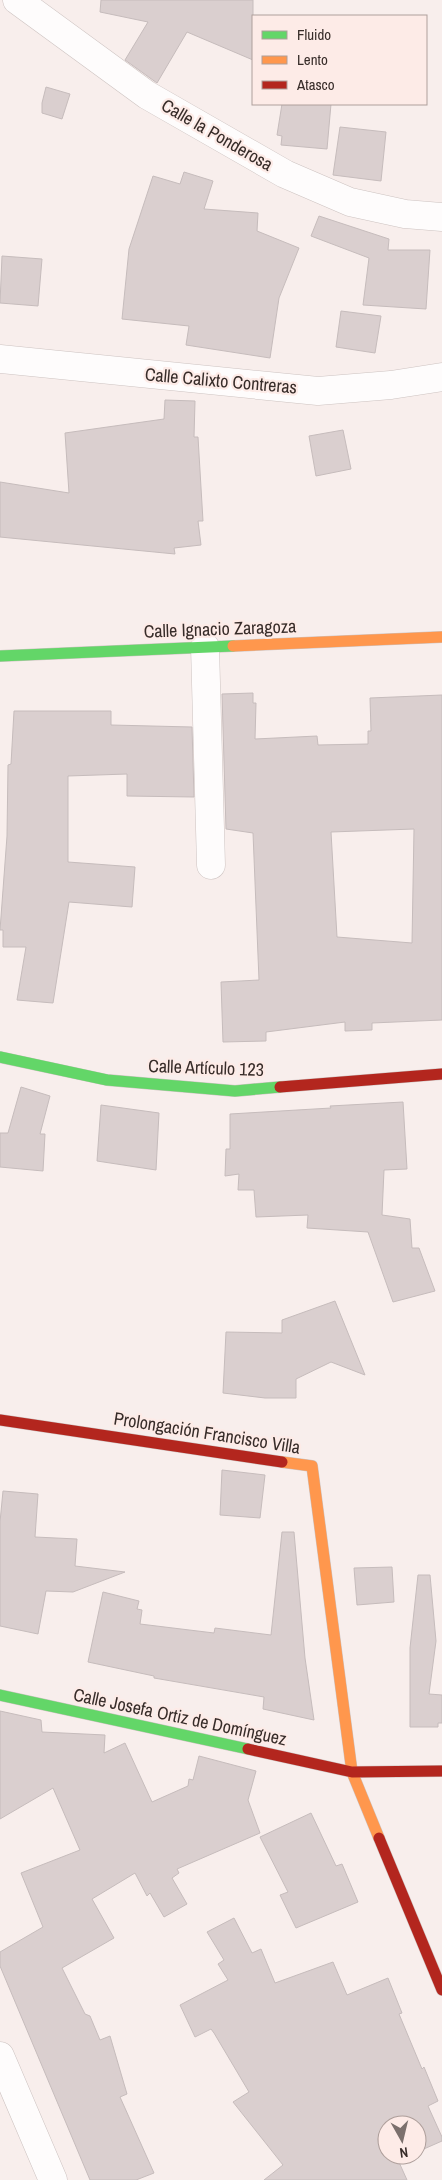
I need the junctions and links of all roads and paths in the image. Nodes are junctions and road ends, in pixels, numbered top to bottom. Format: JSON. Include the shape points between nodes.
{"nodes":[{"id":1,"x":18,"y":0,"type":"edge"},
{"id":2,"x":442,"y":217,"type":"edge"},
{"id":3,"x":0,"y":359,"type":"edge"},
{"id":4,"x":442,"y":377,"type":"edge"},
{"id":5,"x":442,"y":637,"type":"edge"},
{"id":6,"x":205,"y":647,"type":"junction"},
{"id":7,"x":0,"y":656,"type":"edge"},
{"id":8,"x":211,"y":865,"type":"dead end"},
{"id":9,"x":0,"y":1057,"type":"edge"},
{"id":10,"x":442,"y":1074,"type":"edge"},
{"id":11,"x":0,"y":1420,"type":"edge"},
{"id":12,"x":0,"y":1696,"type":"edge"},
{"id":13,"x":442,"y":1771,"type":"edge"},
{"id":14,"x":352,"y":1772,"type":"junction"},
{"id":15,"x":442,"y":1990,"type":"edge"},
{"id":16,"x":0,"y":2056,"type":"edge"},
{"id":17,"x":53,"y":2180,"type":"edge"}],
"edges":[{"from":1,"to":2,"type":"street","name":"Calle la Ponderosa","via":[[147,95],[285,174],[350,202],[405,214]]},
{"from":3,"to":4,"type":"street","name":"Calle Calixto Contreras","via":[[318,390],[391,385]]},
{"from":5,"to":6,"type":"street","name":"Calle Ignacio Zaragoza"},
{"from":6,"to":7,"type":"street","name":"Calle Ignacio Zaragoza"},
{"from":6,"to":8,"type":"street"},
{"from":9,"to":10,"type":"street","name":"Calle Artículo 123","via":[[107,1080],[235,1091]]},
{"from":11,"to":14,"type":"street","name":"Prolongación Francisco Villa","via":[[312,1466]]},
{"from":12,"to":14,"type":"street","name":"Calle Josefa Ortiz de Domínguez"},
{"from":13,"to":14,"type":"street","name":"Calle Josefa Ortiz de Domínguez"},
{"from":14,"to":15,"type":"street"},
{"from":16,"to":17,"type":"street"}]}
